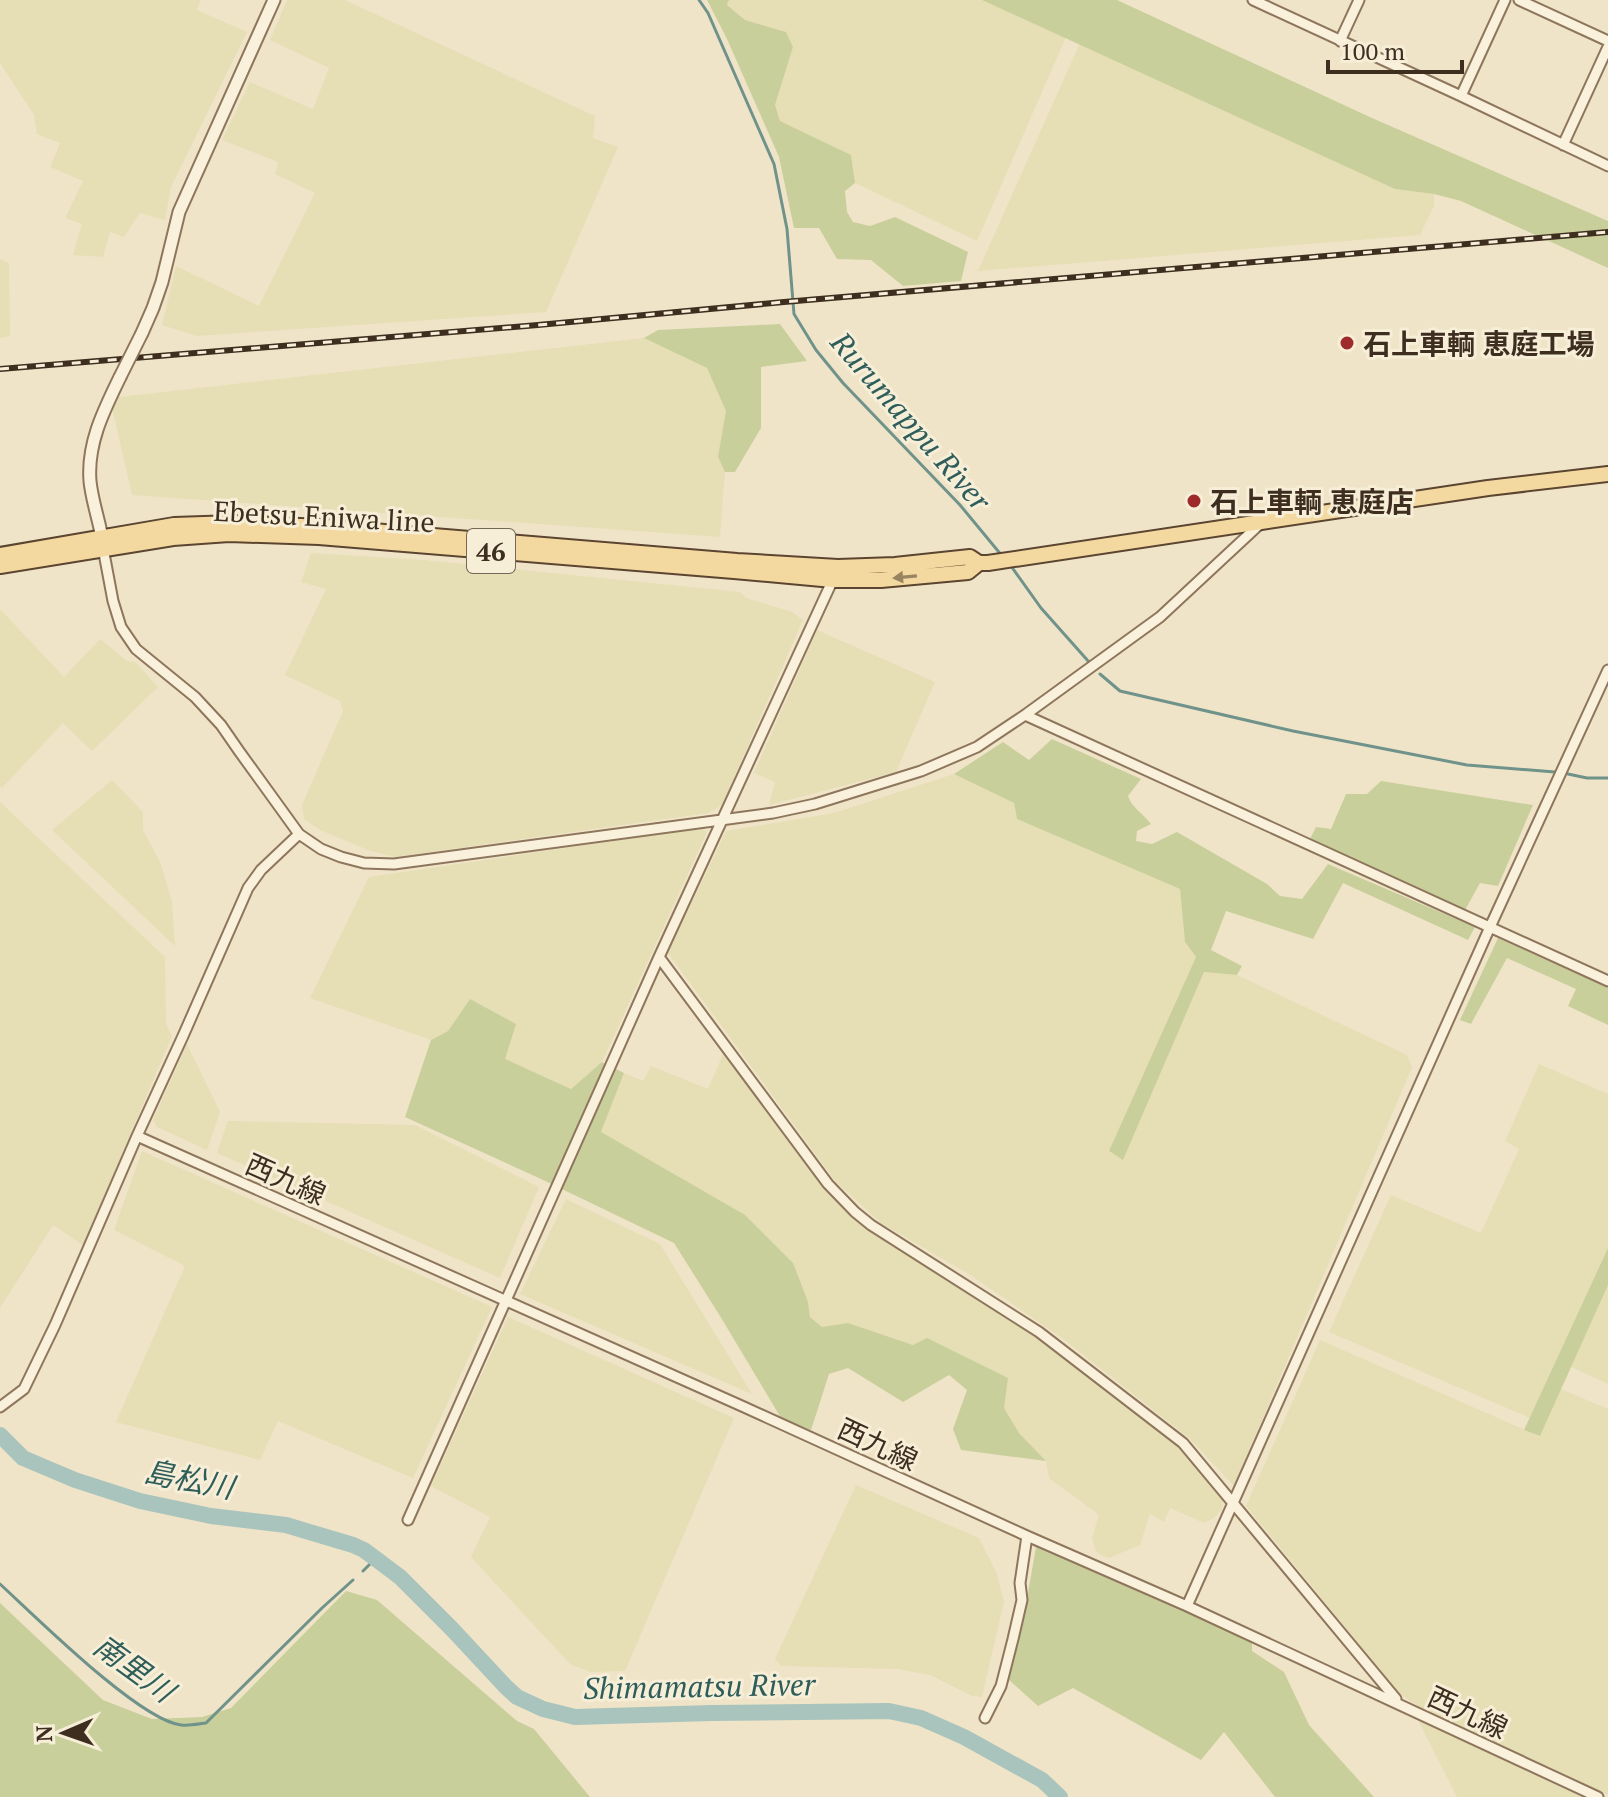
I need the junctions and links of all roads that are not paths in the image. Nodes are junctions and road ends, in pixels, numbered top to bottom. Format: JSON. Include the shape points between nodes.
{"nodes":[{"id":1,"x":274,"y":0,"type":"edge"},
{"id":2,"x":1253,"y":0,"type":"edge"},
{"id":3,"x":1359,"y":0,"type":"edge"},
{"id":4,"x":1505,"y":0,"type":"edge"},
{"id":5,"x":1519,"y":0,"type":"edge"},
{"id":6,"x":1340,"y":41,"type":"junction"},
{"id":7,"x":1608,"y":44,"type":"edge"},
{"id":8,"x":1461,"y":96,"type":"junction"},
{"id":9,"x":1563,"y":145,"type":"junction"},
{"id":10,"x":1608,"y":166,"type":"edge"},
{"id":11,"x":1608,"y":474,"type":"edge"},
{"id":12,"x":1263,"y":521,"type":"junction"},
{"id":13,"x":103,"y":543,"type":"junction"},
{"id":14,"x":0,"y":555,"type":"edge"},
{"id":15,"x":0,"y":566,"type":"edge"},
{"id":16,"x":835,"y":574,"type":"junction"},
{"id":17,"x":1608,"y":670,"type":"edge"},
{"id":18,"x":1025,"y":715,"type":"junction"},
{"id":19,"x":722,"y":820,"type":"junction"},
{"id":20,"x":299,"y":834,"type":"junction"},
{"id":21,"x":1490,"y":927,"type":"junction"},
{"id":22,"x":659,"y":957,"type":"junction"},
{"id":23,"x":1608,"y":981,"type":"edge"},
{"id":24,"x":137,"y":1136,"type":"junction"},
{"id":25,"x":506,"y":1300,"type":"junction"},
{"id":26,"x":0,"y":1407,"type":"edge"},
{"id":27,"x":1234,"y":1502,"type":"junction"},
{"id":28,"x":408,"y":1520,"type":"dead end"},
{"id":29,"x":1027,"y":1536,"type":"junction"},
{"id":30,"x":1187,"y":1606,"type":"junction"},
{"id":31,"x":1398,"y":1702,"type":"junction"},
{"id":32,"x":985,"y":1718,"type":"dead end"},
{"id":33,"x":1598,"y":1797,"type":"edge"}],
"edges":[{"from":1,"to":13,"type":"street","bridge":true,"via":[[179,212],[153,308],[100,418],[90,454],[90,483]]},
{"from":2,"to":6,"type":"street"},
{"from":3,"to":6,"type":"street"},
{"from":4,"to":8,"type":"street"},
{"from":5,"to":7,"type":"street"},
{"from":6,"to":8,"type":"street"},
{"from":7,"to":9,"type":"street"},
{"from":8,"to":9,"type":"street"},
{"from":9,"to":10,"type":"street"},
{"from":11,"to":12,"type":"main road","name":"Ebetsu Eniwa line","number":"46"},
{"from":12,"to":16,"type":"main road","name":"Ebetsu Eniwa line","number":"46","via":[[983,563],[968,572],[881,580]]},
{"from":12,"to":18,"type":"street","via":[[1160,617]]},
{"from":13,"to":14,"type":"main road","name":"Ebetsu Eniwa line","number":"46"},
{"from":13,"to":15,"type":"main road","name":"Ebetsu Eniwa line","number":"46"},
{"from":13,"to":16,"type":"main road","name":"Ebetsu Eniwa line","number":"46","via":[[229,534],[319,537],[734,571]]},
{"from":13,"to":20,"type":"street","via":[[121,627],[136,649],[221,725]]},
{"from":16,"to":19,"type":"street"},
{"from":17,"to":21,"type":"street"},
{"from":18,"to":19,"type":"street","via":[[977,747],[921,771],[815,804]]},
{"from":18,"to":21,"type":"street"},
{"from":19,"to":20,"type":"street","via":[[394,864],[341,857]]},
{"from":19,"to":22,"type":"street"},
{"from":20,"to":24,"type":"street","via":[[248,888]]},
{"from":21,"to":23,"type":"street"},
{"from":21,"to":27,"type":"street"},
{"from":22,"to":25,"type":"street"},
{"from":22,"to":27,"type":"street","via":[[828,1184],[855,1212],[1039,1332],[1183,1443]]},
{"from":24,"to":25,"type":"street","name":"西九線"},
{"from":24,"to":26,"type":"street","via":[[24,1389]]},
{"from":25,"to":28,"type":"street"},
{"from":25,"to":29,"type":"street","name":"西九線"},
{"from":27,"to":30,"type":"street"},
{"from":27,"to":31,"type":"street"},
{"from":29,"to":30,"type":"street","name":"西九線"},
{"from":29,"to":32,"type":"street","via":[[1022,1600],[1001,1686]]},
{"from":30,"to":31,"type":"street","name":"西九線"},
{"from":31,"to":33,"type":"street","name":"西九線"}]}
